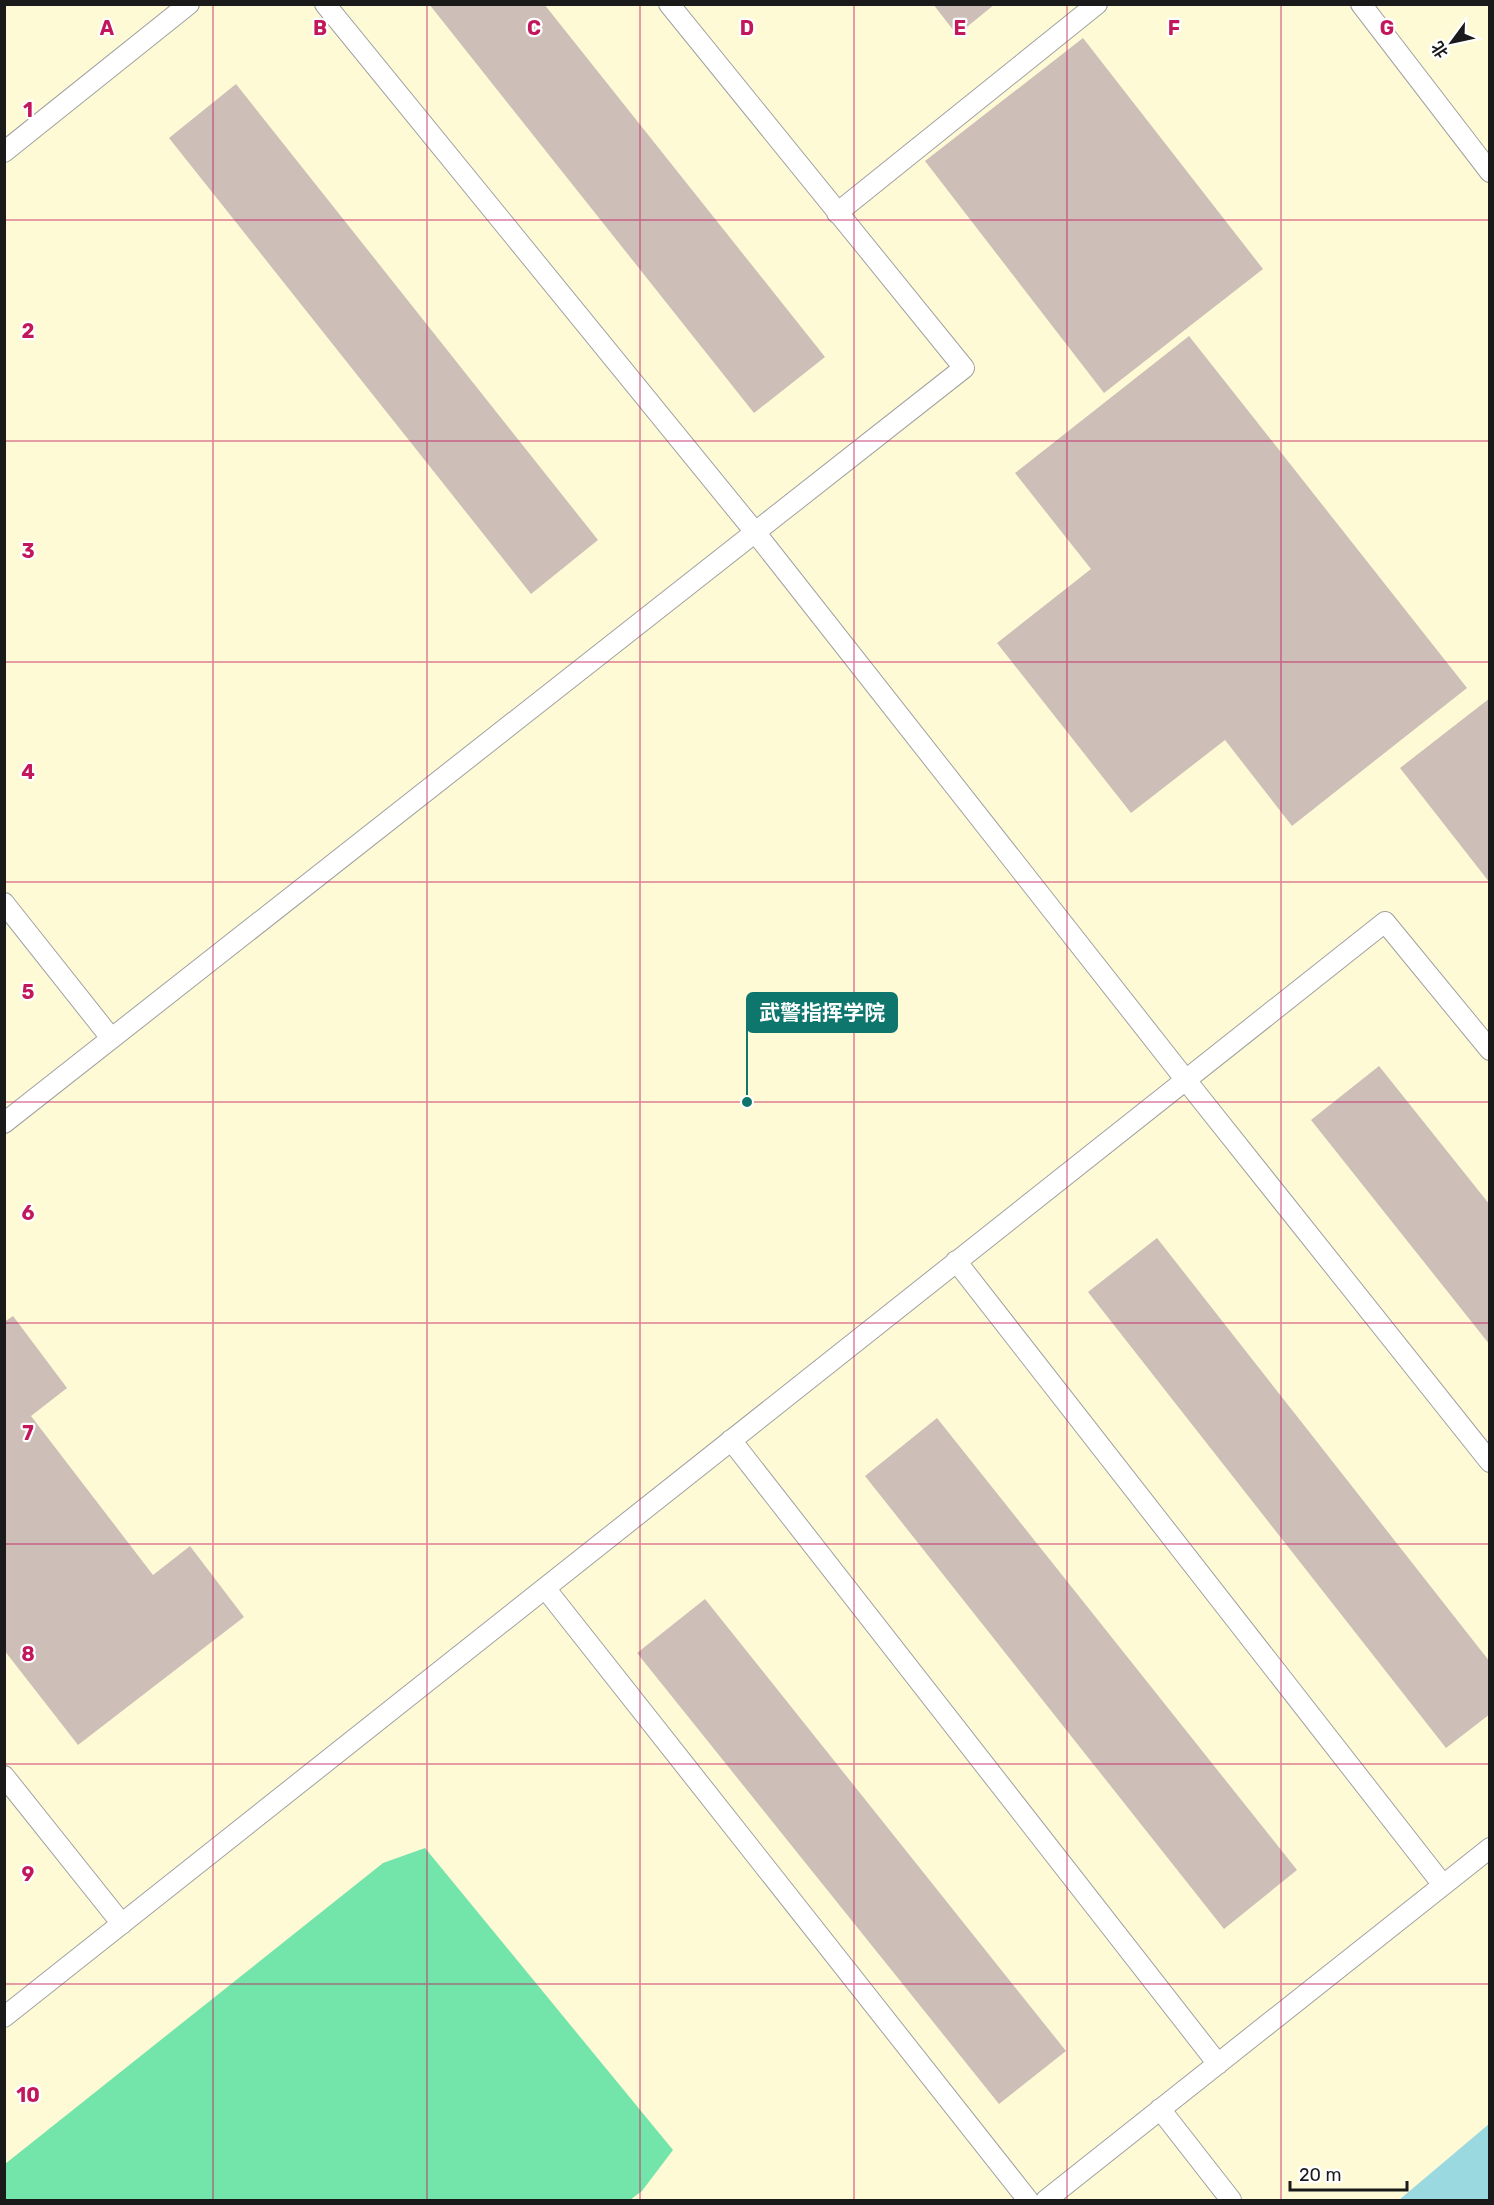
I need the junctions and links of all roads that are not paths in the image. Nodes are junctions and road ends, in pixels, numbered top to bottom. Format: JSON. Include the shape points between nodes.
{"nodes":[{"id":1,"x":189,"y":4,"type":"edge"},
{"id":2,"x":326,"y":4,"type":"edge"},
{"id":3,"x":669,"y":4,"type":"edge"},
{"id":4,"x":1097,"y":4,"type":"edge"},
{"id":5,"x":1361,"y":4,"type":"edge"},
{"id":6,"x":4,"y":152,"type":"edge"},
{"id":7,"x":1490,"y":172,"type":"edge"},
{"id":8,"x":837,"y":213,"type":"junction"},
{"id":9,"x":755,"y":532,"type":"junction"},
{"id":10,"x":4,"y":903,"type":"edge"},
{"id":11,"x":111,"y":1038,"type":"junction"},
{"id":12,"x":1490,"y":1050,"type":"edge"},
{"id":13,"x":1185,"y":1079,"type":"junction"},
{"id":14,"x":4,"y":1123,"type":"edge"},
{"id":15,"x":956,"y":1261,"type":"junction"},
{"id":16,"x":731,"y":1440,"type":"junction"},
{"id":17,"x":1490,"y":1462,"type":"edge"},
{"id":18,"x":545,"y":1588,"type":"junction"},
{"id":19,"x":4,"y":1776,"type":"edge"},
{"id":20,"x":1490,"y":1848,"type":"edge"},
{"id":21,"x":1443,"y":1885,"type":"junction"},
{"id":22,"x":122,"y":1924,"type":"junction"},
{"id":23,"x":4,"y":2017,"type":"edge"},
{"id":24,"x":1218,"y":2064,"type":"junction"},
{"id":25,"x":1161,"y":2109,"type":"junction"},
{"id":26,"x":1028,"y":2200,"type":"edge"},
{"id":27,"x":1046,"y":2200,"type":"edge"},
{"id":28,"x":1231,"y":2200,"type":"edge"}],
"edges":[{"from":1,"to":6,"type":"lane"},
{"from":2,"to":9,"type":"lane"},
{"from":3,"to":8,"type":"lane"},
{"from":4,"to":8,"type":"lane"},
{"from":5,"to":7,"type":"lane"},
{"from":8,"to":9,"type":"lane","via":[[964,368]]},
{"from":9,"to":11,"type":"lane"},
{"from":9,"to":13,"type":"lane"},
{"from":10,"to":11,"type":"lane"},
{"from":11,"to":14,"type":"lane"},
{"from":12,"to":13,"type":"lane","via":[[1385,922]]},
{"from":13,"to":15,"type":"lane"},
{"from":13,"to":17,"type":"lane"},
{"from":15,"to":16,"type":"lane"},
{"from":15,"to":21,"type":"lane"},
{"from":16,"to":18,"type":"lane"},
{"from":16,"to":24,"type":"lane"},
{"from":18,"to":22,"type":"lane"},
{"from":18,"to":26,"type":"lane"},
{"from":19,"to":22,"type":"lane"},
{"from":20,"to":21,"type":"lane"},
{"from":21,"to":24,"type":"lane"},
{"from":22,"to":23,"type":"lane"},
{"from":24,"to":25,"type":"lane"},
{"from":25,"to":27,"type":"lane"},
{"from":25,"to":28,"type":"lane"}]}
